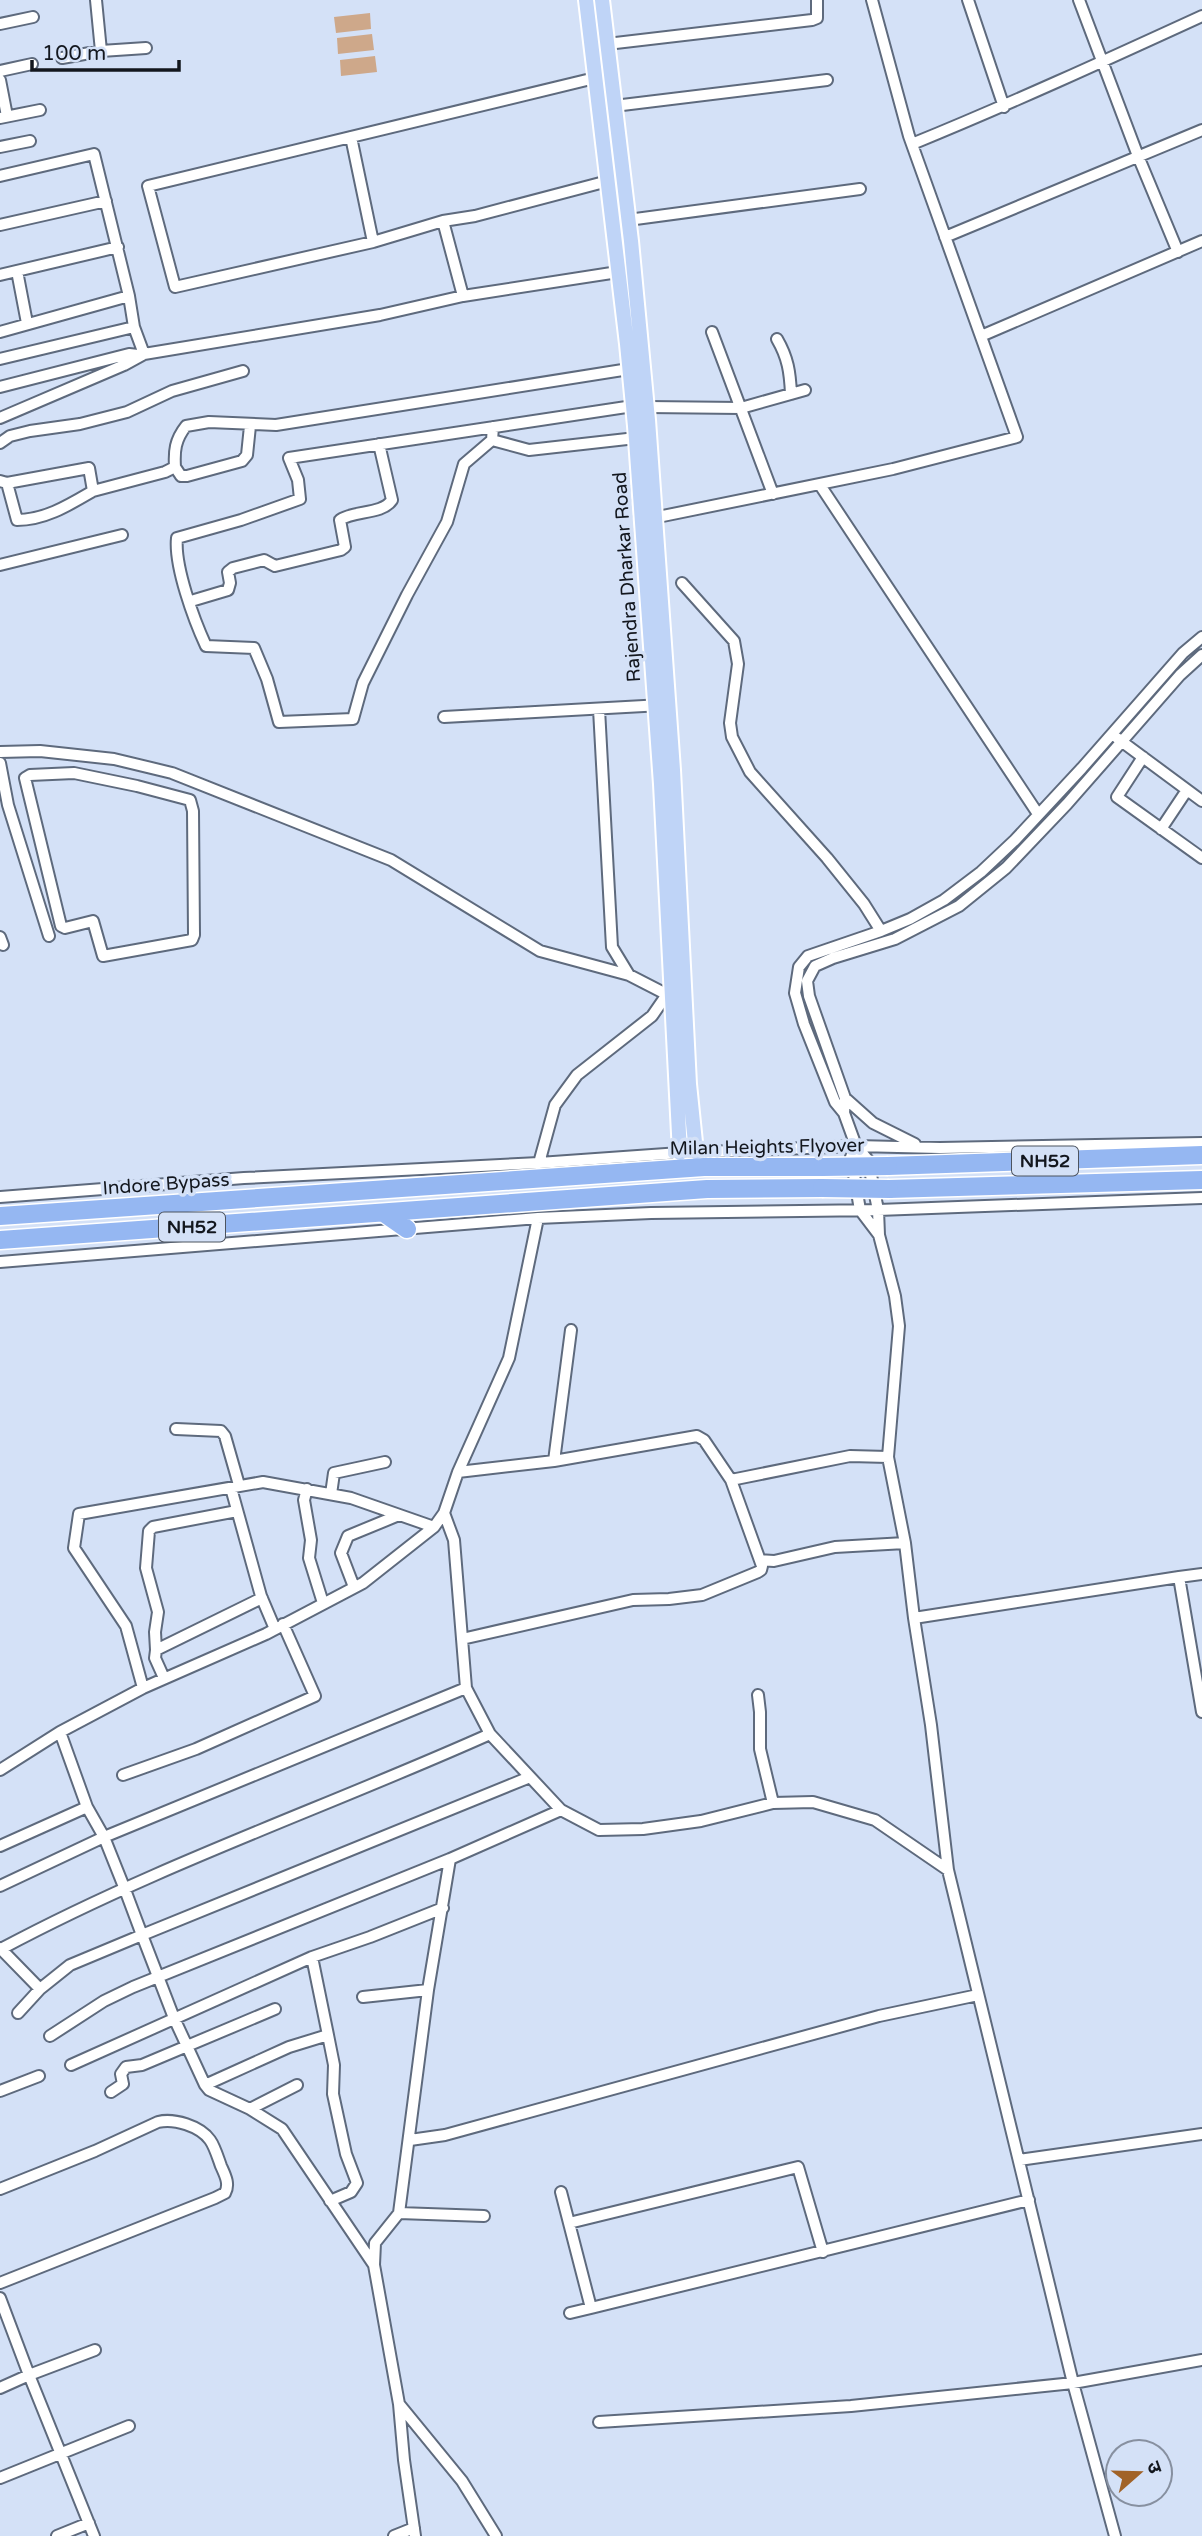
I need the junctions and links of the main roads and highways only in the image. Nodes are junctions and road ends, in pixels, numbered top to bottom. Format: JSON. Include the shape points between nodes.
{"nodes":[{"id":1,"x":586,"y":0,"type":"edge"},
{"id":2,"x":602,"y":0,"type":"edge"},
{"id":3,"x":634,"y":343,"type":"junction"},
{"id":4,"x":640,"y":406,"type":"junction"},
{"id":5,"x":648,"y":519,"type":"junction"},
{"id":6,"x":674,"y":988,"type":"junction"},
{"id":7,"x":696,"y":1152,"type":"road end"},
{"id":8,"x":680,"y":1153,"type":"road end"},
{"id":9,"x":1202,"y":1155,"type":"edge"},
{"id":10,"x":1202,"y":1180,"type":"edge"},
{"id":11,"x":334,"y":1193,"type":"joint"},
{"id":12,"x":384,"y":1213,"type":"junction"},
{"id":13,"x":0,"y":1216,"type":"edge"},
{"id":14,"x":407,"y":1229,"type":"road end"},
{"id":15,"x":0,"y":1240,"type":"edge"}],
"edges":[{"from":1,"to":3,"type":"main road","name":"Rajendra Dharkar Road","via":[[618,272]]},
{"from":2,"to":3,"type":"main road","name":"Rajendra Dharkar Road","via":[[628,220]]},
{"from":3,"to":4,"type":"main road","name":"Rajendra Dharkar Road"},
{"from":3,"to":4,"type":"main road","name":"Rajendra Dharkar Road","via":[[629,369]]},
{"from":4,"to":5,"type":"main road","name":"Rajendra Dharkar Road"},
{"from":4,"to":5,"type":"main road","name":"Rajendra Dharkar Road","via":[[636,438]]},
{"from":5,"to":6,"type":"main road","name":"Rajendra Dharkar Road","via":[[662,705]]},
{"from":6,"to":7,"type":"main road","name":"Rajendra Dharkar Road"},
{"from":6,"to":8,"type":"main road","name":"Rajendra Dharkar Road"},
{"from":9,"to":11,"type":"highway","name":"Milan Heights Flyover","number":"NH52","bridge":true,"via":[[704,1167],[510,1181],[391,1180]]},
{"from":10,"to":12,"type":"highway","number":"NH52","bridge":true,"via":[[707,1189]]},
{"from":11,"to":13,"type":"highway","name":"Indore Bypass","number":"NH52"},
{"from":12,"to":14,"type":"highway"},
{"from":12,"to":15,"type":"highway","number":"NH52"}]}
